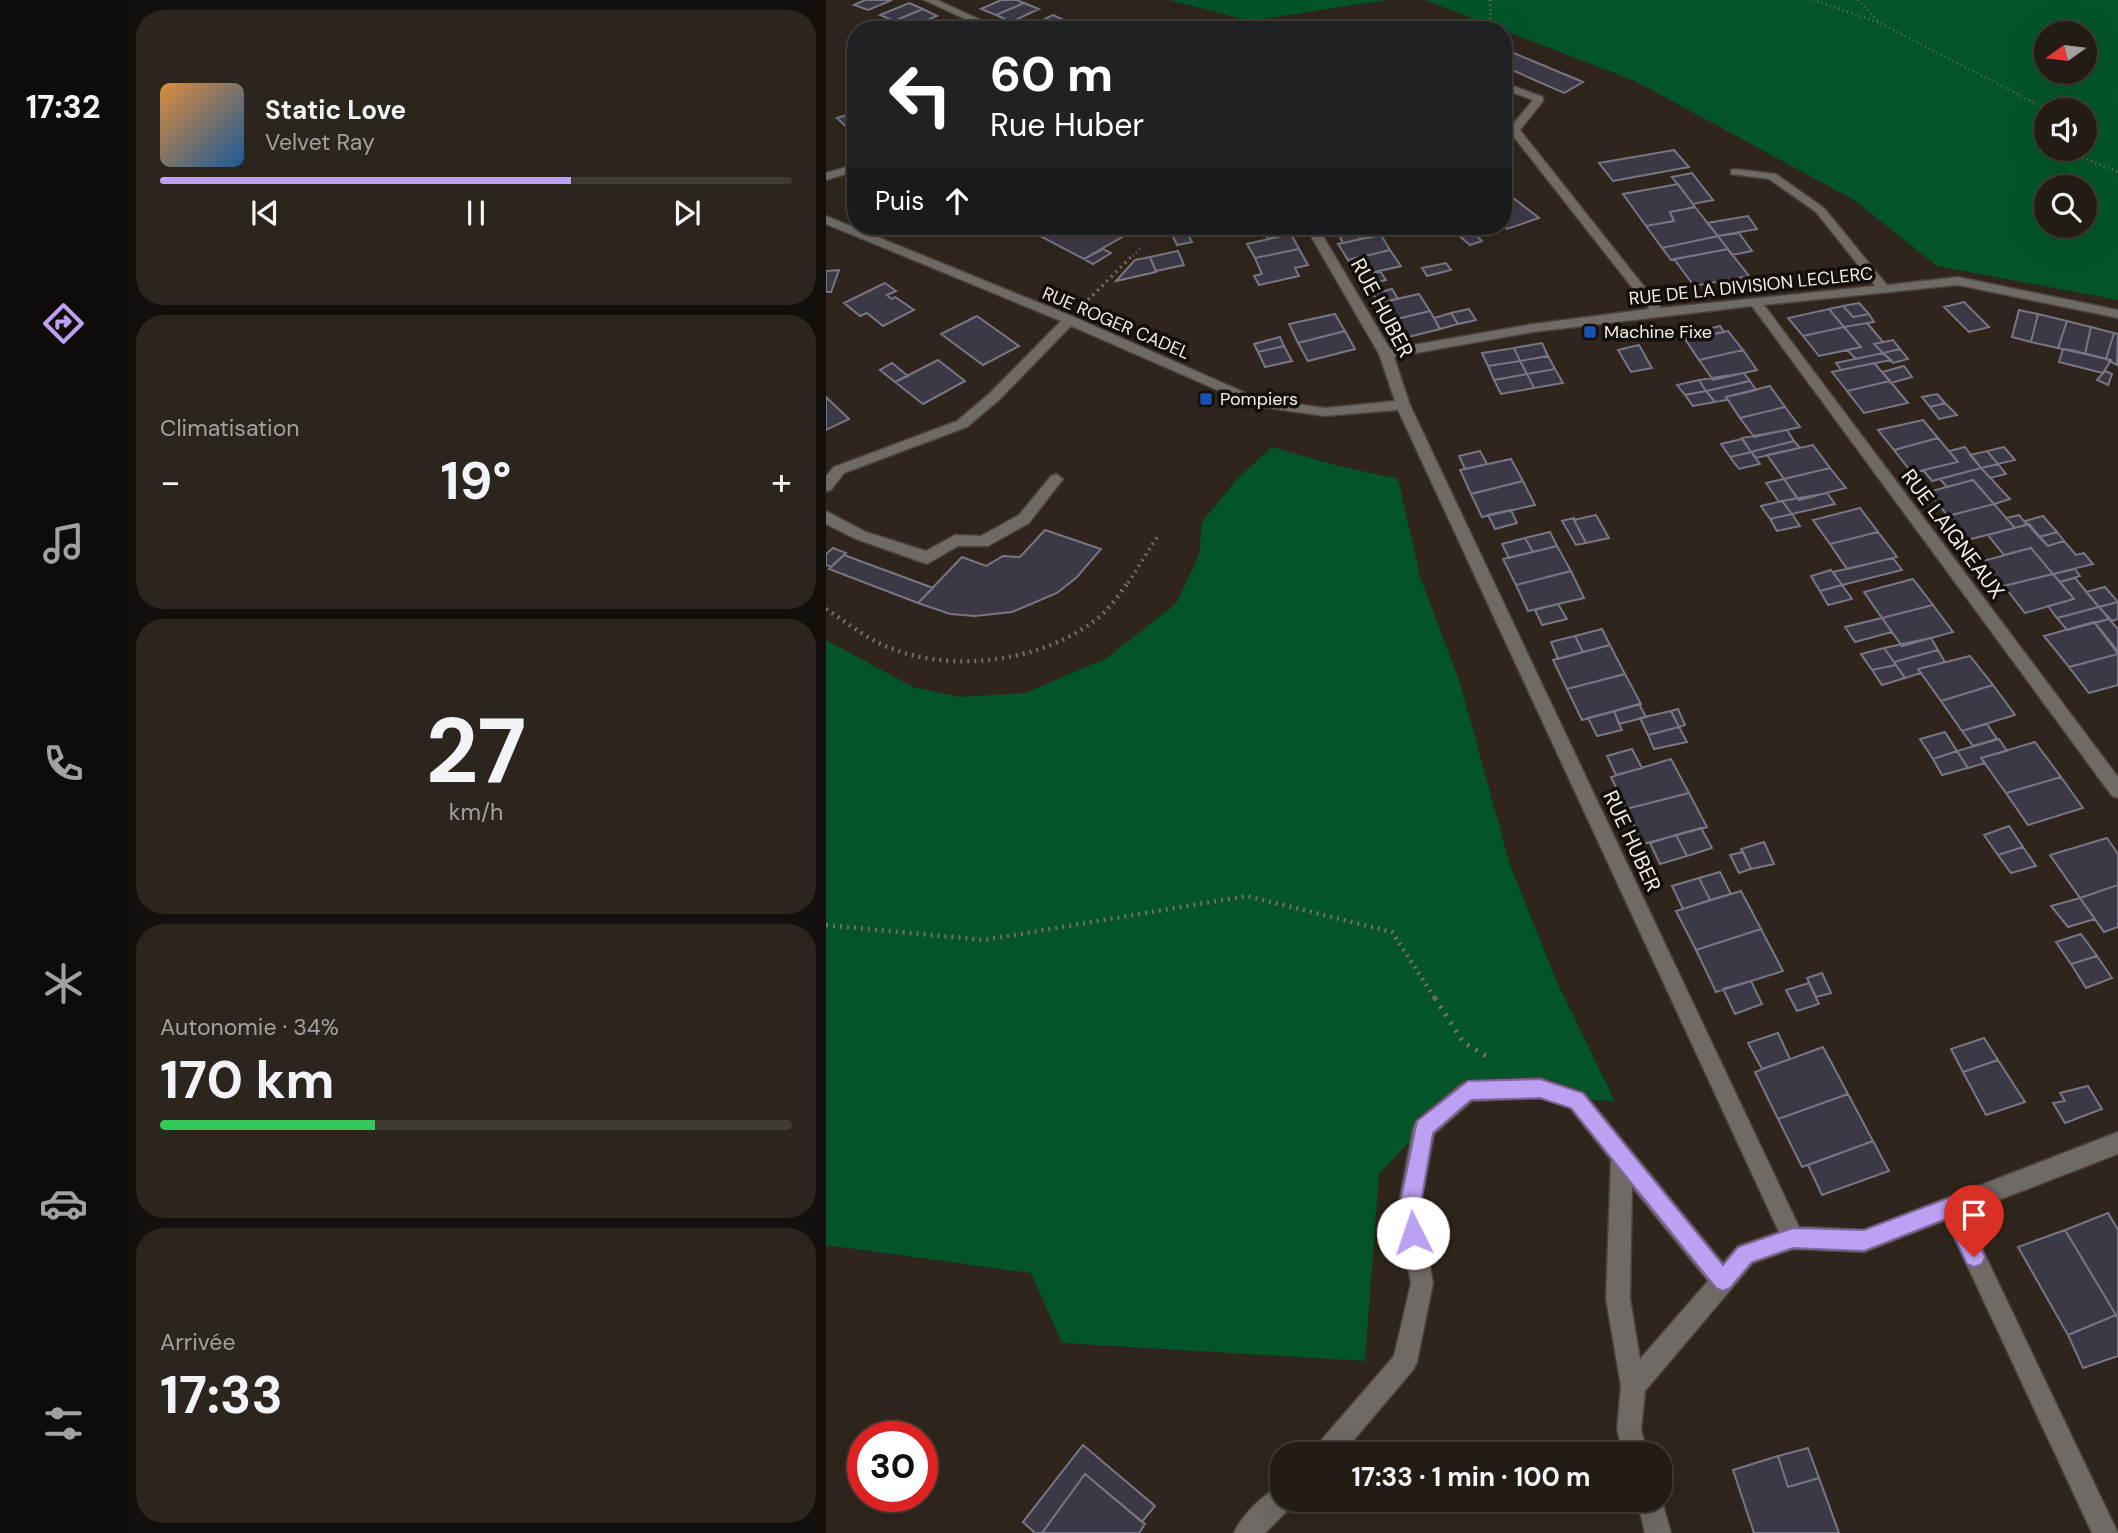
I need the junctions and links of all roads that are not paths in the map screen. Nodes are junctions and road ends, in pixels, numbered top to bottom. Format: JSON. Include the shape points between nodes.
{"nodes":[{"id":1,"x":929,"y":0,"type":"edge"},
{"id":2,"x":977,"y":21,"type":"edge"},
{"id":3,"x":1512,"y":88,"type":"edge"},
{"id":4,"x":1514,"y":130,"type":"joint"},
{"id":5,"x":847,"y":170,"type":"edge"},
{"id":6,"x":1735,"y":172,"type":"dead end"},
{"id":7,"x":826,"y":177,"type":"edge"},
{"id":8,"x":826,"y":220,"type":"edge"},
{"id":9,"x":845,"y":228,"type":"joint"},
{"id":10,"x":826,"y":233,"type":"edge"},
{"id":11,"x":862,"y":235,"type":"edge"},
{"id":12,"x":1316,"y":235,"type":"edge"},
{"id":13,"x":1885,"y":290,"type":"junction"},
{"id":14,"x":1755,"y":301,"type":"junction"},
{"id":15,"x":1658,"y":312,"type":"junction"},
{"id":16,"x":2118,"y":314,"type":"edge"},
{"id":17,"x":1069,"y":320,"type":"junction"},
{"id":18,"x":1386,"y":354,"type":"junction"},
{"id":19,"x":1403,"y":404,"type":"junction"},
{"id":20,"x":1056,"y":479,"type":"dead end"},
{"id":21,"x":826,"y":486,"type":"edge"},
{"id":22,"x":826,"y":516,"type":"edge"},
{"id":23,"x":2118,"y":791,"type":"edge"},
{"id":24,"x":2118,"y":1143,"type":"edge"},
{"id":25,"x":1622,"y":1157,"type":"junction"},
{"id":26,"x":1951,"y":1207,"type":"junction"},
{"id":27,"x":1793,"y":1238,"type":"junction"},
{"id":28,"x":1723,"y":1281,"type":"junction"},
{"id":29,"x":1633,"y":1386,"type":"junction"},
{"id":30,"x":1336,"y":1442,"type":"edge"},
{"id":31,"x":1632,"y":1442,"type":"edge"},
{"id":32,"x":1270,"y":1510,"type":"edge"},
{"id":33,"x":1652,"y":1512,"type":"edge"},
{"id":34,"x":1247,"y":1533,"type":"edge"},
{"id":35,"x":1658,"y":1533,"type":"edge"},
{"id":36,"x":2105,"y":1533,"type":"edge"}],
"edges":[{"from":1,"to":2,"type":"street"},
{"from":3,"to":4,"type":"street","via":[[1539,99]]},
{"from":4,"to":15,"type":"street"},
{"from":5,"to":7,"type":"street"},
{"from":6,"to":13,"type":"street","via":[[1772,176],[1820,210]]},
{"from":8,"to":9,"type":"street","name":"RUE ROGER CADEL"},
{"from":9,"to":10,"type":"street"},
{"from":11,"to":17,"type":"street","name":"RUE ROGER CADEL"},
{"from":12,"to":18,"type":"street","name":"RUE HUBER"},
{"from":13,"to":14,"type":"street","name":"RUE DE LA DIVISION LECLERC"},
{"from":13,"to":16,"type":"street","name":"RUE DE LA DIVISION LECLERC","via":[[1958,281]]},
{"from":14,"to":15,"type":"street","name":"RUE DE LA DIVISION LECLERC"},
{"from":14,"to":23,"type":"street","name":"RUE LAIGNEAUX"},
{"from":15,"to":18,"type":"street","name":"RUE DE LA DIVISION LECLERC"},
{"from":17,"to":19,"type":"street","name":"RUE ROGER CADEL","via":[[1254,402],[1325,412]]},
{"from":17,"to":21,"type":"street","via":[[962,424],[839,470]]},
{"from":18,"to":19,"type":"street","name":"RUE HUBER"},
{"from":19,"to":27,"type":"street","name":"RUE HUBER"},
{"from":20,"to":22,"type":"street","via":[[1024,519],[983,542],[955,540],[926,558],[839,527]]},
{"from":24,"to":26,"type":"street"},
{"from":25,"to":28,"type":"street"},
{"from":25,"to":29,"type":"street","via":[[1618,1299]]},
{"from":25,"to":30,"type":"street","via":[[1577,1100],[1540,1088],[1468,1090],[1424,1128],[1409,1208],[1422,1283],[1405,1362]]},
{"from":26,"to":27,"type":"street","via":[[1864,1241]]},
{"from":26,"to":36,"type":"street"},
{"from":27,"to":28,"type":"street","via":[[1745,1254]]},
{"from":28,"to":29,"type":"street"},
{"from":29,"to":31,"type":"street","via":[[1629,1430]]},
{"from":32,"to":34,"type":"street"},
{"from":33,"to":35,"type":"street"}]}
